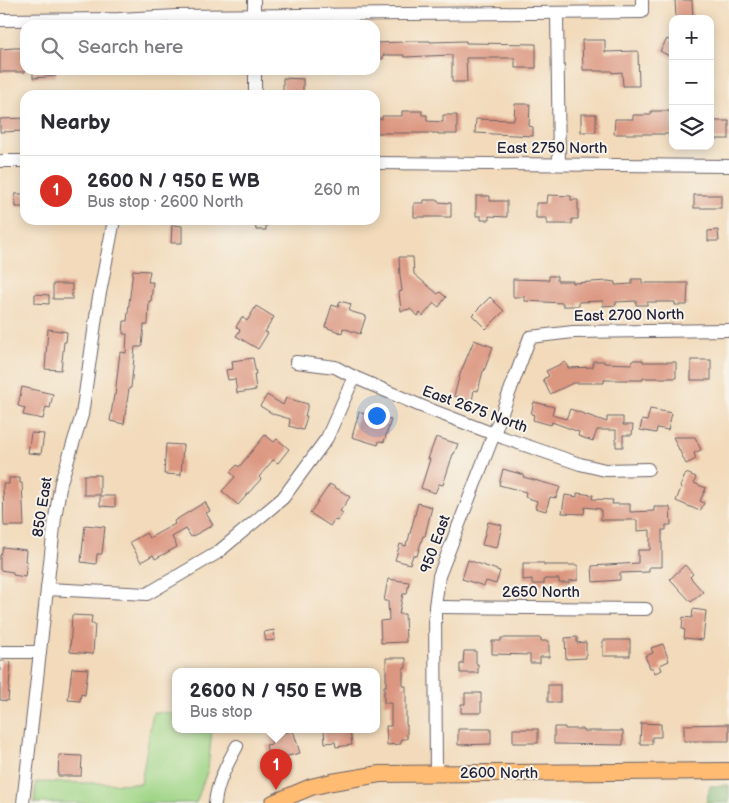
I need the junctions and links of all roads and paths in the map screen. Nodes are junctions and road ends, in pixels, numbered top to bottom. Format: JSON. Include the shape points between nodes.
{"nodes":[{"id":1,"x":254,"y":0,"type":"edge"},
{"id":2,"x":642,"y":6,"type":"edge"},
{"id":3,"x":557,"y":13,"type":"junction"},
{"id":4,"x":0,"y":20,"type":"edge"},
{"id":5,"x":254,"y":20,"type":"edge"},
{"id":6,"x":255,"y":75,"type":"edge"},
{"id":7,"x":255,"y":90,"type":"edge"},
{"id":8,"x":0,"y":161,"type":"edge"},
{"id":9,"x":20,"y":161,"type":"edge"},
{"id":10,"x":380,"y":163,"type":"edge"},
{"id":11,"x":559,"y":164,"type":"junction"},
{"id":12,"x":729,"y":166,"type":"edge"},
{"id":13,"x":113,"y":225,"type":"edge"},
{"id":14,"x":729,"y":330,"type":"edge"},
{"id":15,"x":530,"y":337,"type":"joint"},
{"id":16,"x":296,"y":362,"type":"dead end"},
{"id":17,"x":354,"y":377,"type":"junction"},
{"id":18,"x":494,"y":434,"type":"junction"},
{"id":19,"x":648,"y":469,"type":"dead end"},
{"id":20,"x":47,"y":589,"type":"junction"},
{"id":21,"x":434,"y":607,"type":"junction"},
{"id":22,"x":646,"y":609,"type":"dead end"},
{"id":23,"x":0,"y":652,"type":"edge"},
{"id":24,"x":40,"y":652,"type":"junction"},
{"id":25,"x":237,"y":746,"type":"dead end"},
{"id":26,"x":729,"y":771,"type":"edge"},
{"id":27,"x":436,"y":774,"type":"junction"},
{"id":28,"x":22,"y":803,"type":"edge"},
{"id":29,"x":214,"y":803,"type":"edge"},
{"id":30,"x":273,"y":803,"type":"edge"}],
"edges":[{"from":1,"to":5,"type":"street"},
{"from":2,"to":3,"type":"street"},
{"from":3,"to":5,"type":"street"},
{"from":3,"to":11,"type":"street"},
{"from":4,"to":5,"type":"street","via":[[177,16]]},
{"from":6,"to":7,"type":"street"},
{"from":8,"to":9,"type":"street"},
{"from":10,"to":11,"type":"street","name":"East 2750 North"},
{"from":11,"to":12,"type":"street","name":"East 2750 North"},
{"from":13,"to":20,"type":"street","name":"850 East","via":[[82,415],[61,482]]},
{"from":14,"to":15,"type":"street","name":"East 2700 North","via":[[573,332]]},
{"from":15,"to":18,"type":"street","name":"950 East"},
{"from":16,"to":17,"type":"street","name":"East 2675 North","via":[[335,367]]},
{"from":17,"to":18,"type":"street","name":"East 2675 North"},
{"from":17,"to":20,"type":"street","via":[[328,438],[283,498],[217,553],[147,594]]},
{"from":18,"to":19,"type":"street","name":"East 2675 North","via":[[605,470]]},
{"from":18,"to":21,"type":"street","name":"950 East","via":[[439,576]]},
{"from":20,"to":24,"type":"street","name":"850 East"},
{"from":21,"to":22,"type":"street","name":"2650 North"},
{"from":21,"to":27,"type":"street","name":"950 East"},
{"from":23,"to":24,"type":"street"},
{"from":24,"to":28,"type":"street","name":"850 East"},
{"from":25,"to":29,"type":"street"},
{"from":26,"to":27,"type":"main road","name":"2600 North"},
{"from":27,"to":30,"type":"main road","name":"2600 North","via":[[380,774],[332,782]]}]}
